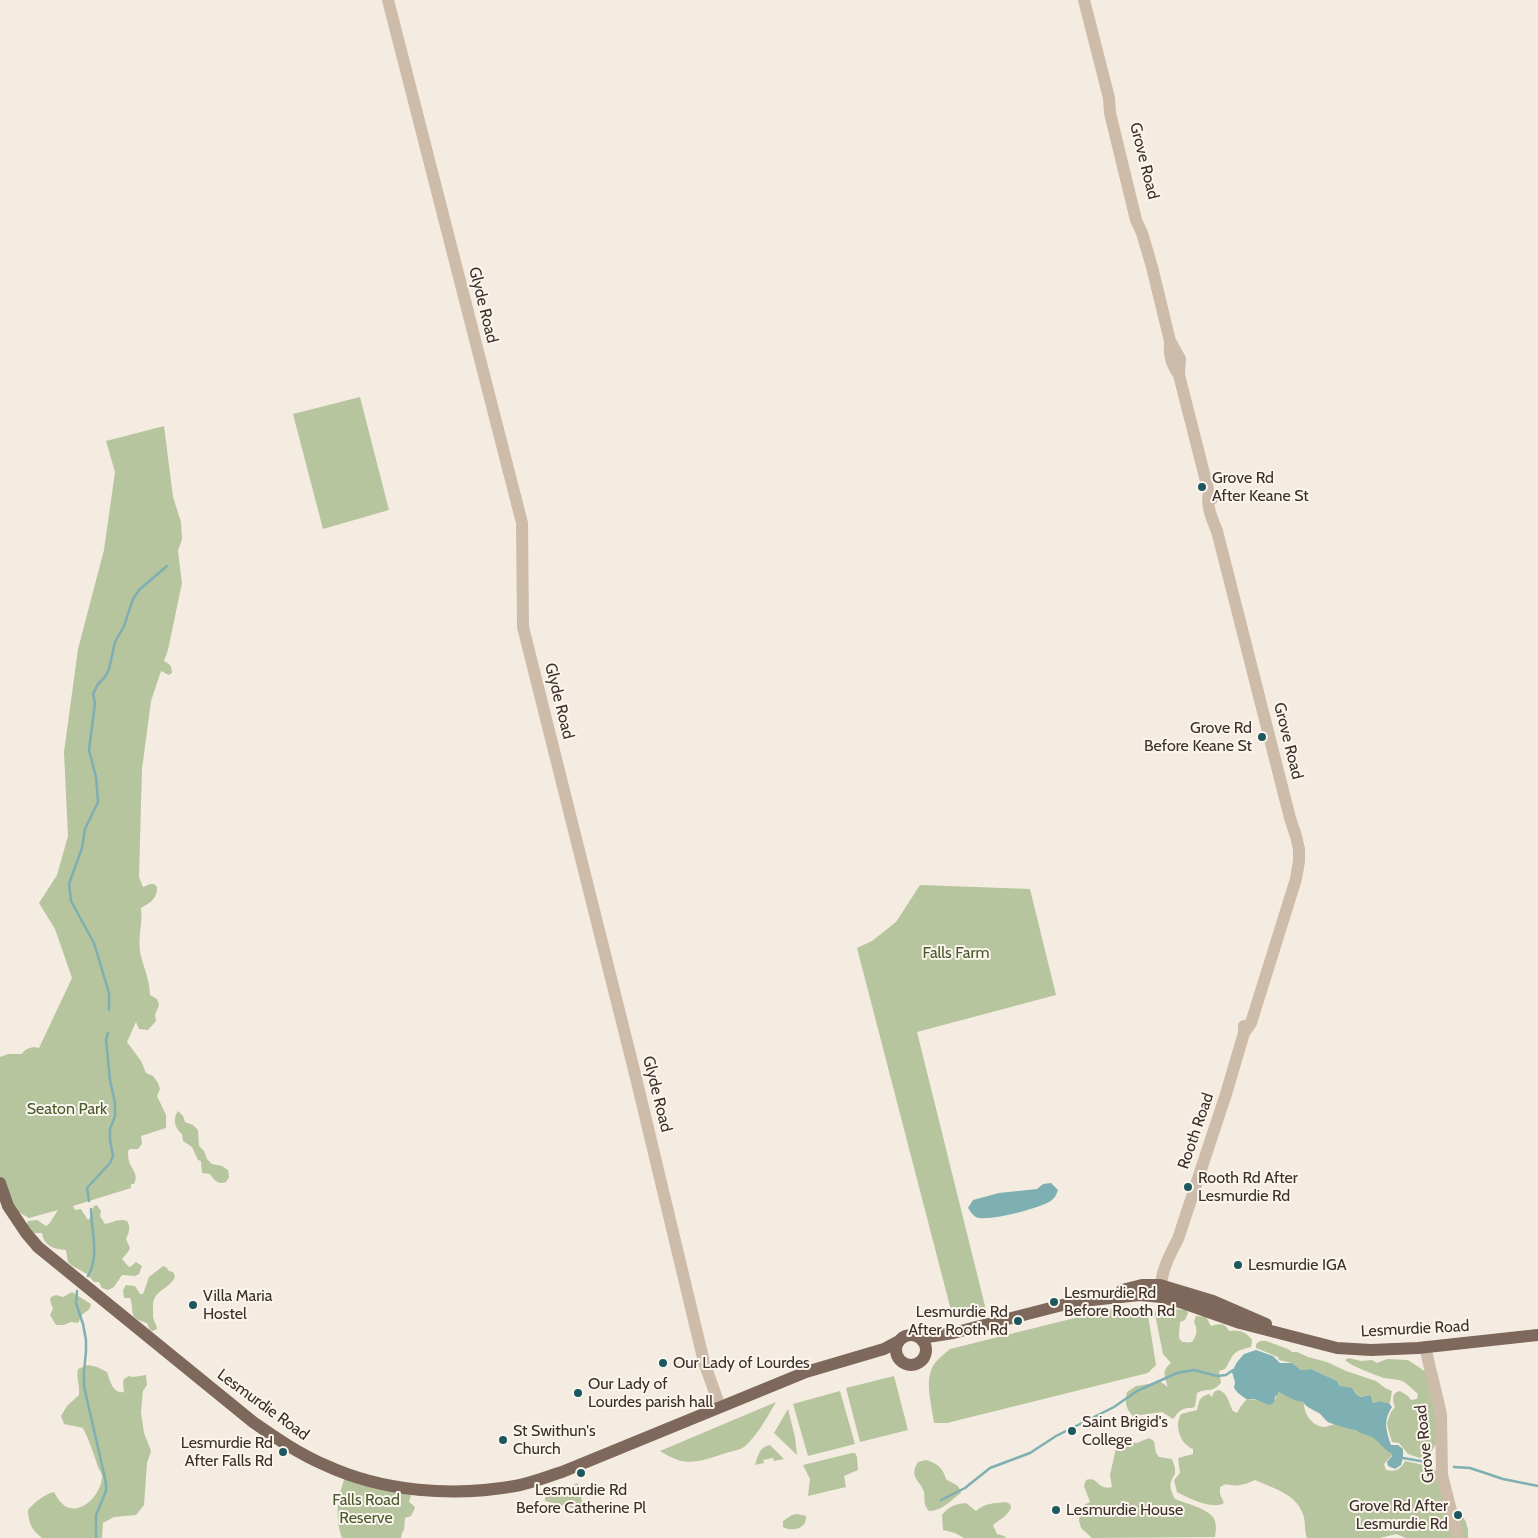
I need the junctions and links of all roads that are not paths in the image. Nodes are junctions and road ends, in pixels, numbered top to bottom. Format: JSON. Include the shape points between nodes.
{"nodes":[{"id":1,"x":388,"y":0,"type":"edge"},
{"id":2,"x":1084,"y":0,"type":"edge"},
{"id":3,"x":1286,"y":906,"type":"joint"},
{"id":4,"x":0,"y":1184,"type":"edge"},
{"id":5,"x":1163,"y":1290,"type":"junction"},
{"id":6,"x":953,"y":1333,"type":"junction"},
{"id":7,"x":1538,"y":1335,"type":"edge"},
{"id":8,"x":921,"y":1338,"type":"junction"},
{"id":9,"x":898,"y":1342,"type":"junction"},
{"id":10,"x":1425,"y":1347,"type":"junction"},
{"id":11,"x":926,"y":1352,"type":"junction"},
{"id":12,"x":860,"y":1356,"type":"junction"},
{"id":13,"x":898,"y":1359,"type":"junction"},
{"id":14,"x":720,"y":1408,"type":"junction"},
{"id":15,"x":1458,"y":1538,"type":"edge"}],
"edges":[{"from":1,"to":14,"type":"street","name":"Glyde Road","via":[[522,523],[523,627],[704,1362]]},
{"from":2,"to":3,"type":"street","name":"Grove Road","via":[[1120,129],[1170,341],[1180,359],[1178,375],[1209,493],[1214,501],[1237,608],[1248,630],[1253,672],[1296,836],[1299,862]]},
{"from":3,"to":5,"type":"street","name":"Rooth Road"},
{"from":4,"to":14,"type":"main road","name":"Lesmurdie Road","via":[[8,1206],[38,1247],[254,1422],[284,1444],[346,1474],[413,1489],[447,1492],[515,1486],[562,1472]]},
{"from":5,"to":6,"type":"main road","name":"Lesmurdie Road","via":[[1072,1302]]},
{"from":5,"to":10,"type":"main road","name":"Lesmurdie Road","via":[[1213,1301],[1296,1337],[1337,1348]]},
{"from":6,"to":8,"type":"main road","name":"Lesmurdie Road"},
{"from":6,"to":11,"type":"main road","name":"Lesmurdie Road"},
{"from":7,"to":10,"type":"main road","name":"Lesmurdie Road"},
{"from":8,"to":9,"type":"main road","name":"Lesmurdie Road","via":[[908,1334]]},
{"from":8,"to":11,"type":"main road"},
{"from":9,"to":12,"type":"main road","name":"Lesmurdie Road"},
{"from":9,"to":13,"type":"main road","via":[[895,1350]]},
{"from":10,"to":15,"type":"street","name":"Grove Road","via":[[1440,1414],[1442,1475]]},
{"from":11,"to":13,"type":"main road","name":"Lesmurdie Road","via":[[923,1360],[916,1364],[904,1364]]},
{"from":12,"to":13,"type":"main road","name":"Lesmurdie Road"},
{"from":12,"to":14,"type":"main road","name":"Lesmurdie Road","via":[[806,1372]]}]}
